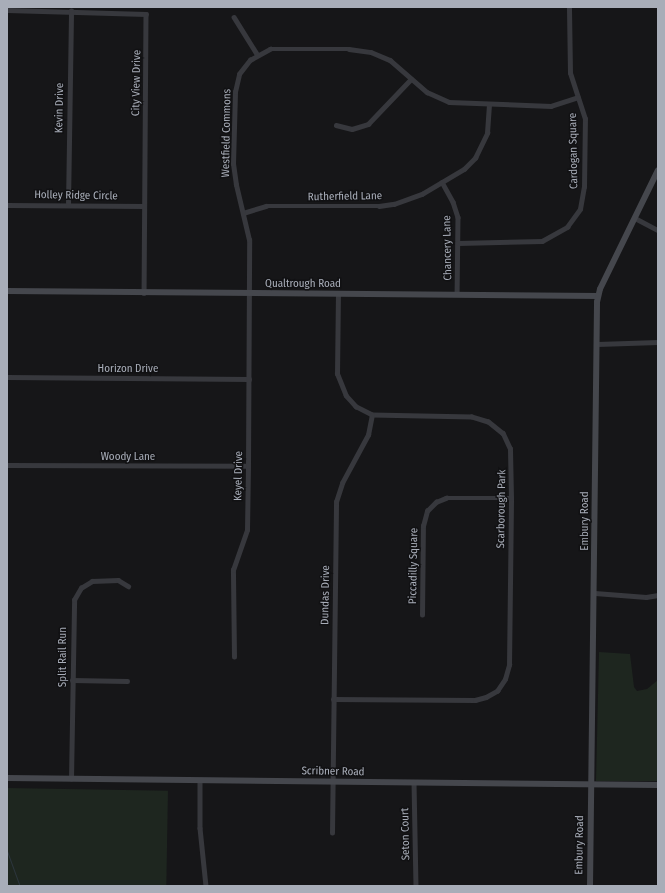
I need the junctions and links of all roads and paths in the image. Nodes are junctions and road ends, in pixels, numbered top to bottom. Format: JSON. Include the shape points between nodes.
{"nodes":[{"id":1,"x":569,"y":7,"type":"edge"},
{"id":2,"x":7,"y":10,"type":"edge"},
{"id":3,"x":71,"y":11,"type":"junction"},
{"id":4,"x":234,"y":17,"type":"dead end"},
{"id":5,"x":257,"y":54,"type":"junction"},
{"id":6,"x":411,"y":79,"type":"junction"},
{"id":7,"x":578,"y":97,"type":"junction"},
{"id":8,"x":489,"y":105,"type":"junction"},
{"id":9,"x":336,"y":125,"type":"dead end"},
{"id":10,"x":658,"y":170,"type":"edge"},
{"id":11,"x":442,"y":182,"type":"junction"},
{"id":12,"x":7,"y":205,"type":"edge"},
{"id":13,"x":68,"y":205,"type":"junction"},
{"id":14,"x":144,"y":206,"type":"junction"},
{"id":15,"x":243,"y":213,"type":"junction"},
{"id":16,"x":635,"y":218,"type":"junction"},
{"id":17,"x":658,"y":230,"type":"edge"},
{"id":18,"x":458,"y":243,"type":"junction"},
{"id":19,"x":7,"y":291,"type":"edge"},
{"id":20,"x":144,"y":293,"type":"junction"},
{"id":21,"x":249,"y":293,"type":"junction"},
{"id":22,"x":338,"y":294,"type":"junction"},
{"id":23,"x":457,"y":294,"type":"junction"},
{"id":24,"x":598,"y":296,"type":"junction"},
{"id":25,"x":658,"y":342,"type":"edge"},
{"id":26,"x":596,"y":344,"type":"junction"},
{"id":27,"x":7,"y":377,"type":"edge"},
{"id":28,"x":249,"y":379,"type":"junction"},
{"id":29,"x":372,"y":415,"type":"junction"},
{"id":30,"x":7,"y":465,"type":"edge"},
{"id":31,"x":248,"y":466,"type":"junction"},
{"id":32,"x":511,"y":498,"type":"junction"},
{"id":33,"x":128,"y":586,"type":"dead end"},
{"id":34,"x":594,"y":594,"type":"junction"},
{"id":35,"x":658,"y":595,"type":"edge"},
{"id":36,"x":422,"y":615,"type":"dead end"},
{"id":37,"x":234,"y":657,"type":"dead end"},
{"id":38,"x":72,"y":680,"type":"junction"},
{"id":39,"x":127,"y":681,"type":"dead end"},
{"id":40,"x":333,"y":699,"type":"junction"},
{"id":41,"x":7,"y":778,"type":"edge"},
{"id":42,"x":71,"y":779,"type":"junction"},
{"id":43,"x":200,"y":780,"type":"junction"},
{"id":44,"x":333,"y":782,"type":"junction"},
{"id":45,"x":414,"y":782,"type":"junction"},
{"id":46,"x":591,"y":784,"type":"junction"},
{"id":47,"x":658,"y":785,"type":"edge"},
{"id":48,"x":332,"y":833,"type":"dead end"},
{"id":49,"x":206,"y":886,"type":"edge"},
{"id":50,"x":416,"y":886,"type":"edge"},
{"id":51,"x":590,"y":886,"type":"edge"}],
"edges":[{"from":1,"to":7,"type":"street","name":"Cardogan Square","via":[[570,73]]},
{"from":2,"to":3,"type":"street","name":"City View Drive"},
{"from":3,"to":13,"type":"street","name":"Kevin Drive"},
{"from":3,"to":14,"type":"street","name":"City View Drive","via":[[146,14]]},
{"from":4,"to":5,"type":"street"},
{"from":5,"to":6,"type":"street","via":[[287,48],[360,50],[390,60]]},
{"from":5,"to":15,"type":"street","name":"Westfield Commons","via":[[239,74],[234,92],[234,174]]},
{"from":6,"to":8,"type":"street","via":[[437,98],[450,102]]},
{"from":6,"to":9,"type":"street","via":[[368,124],[352,129]]},
{"from":7,"to":8,"type":"street","via":[[551,106]]},
{"from":7,"to":18,"type":"street","name":"Cardogan Square","via":[[585,119],[584,187],[582,203],[572,221],[559,233],[542,240]]},
{"from":8,"to":11,"type":"street","name":"Rutherfield Lane","via":[[487,133],[480,150],[464,168]]},
{"from":10,"to":16,"type":"street","name":"Embury Road"},
{"from":11,"to":15,"type":"street","name":"Rutherfield Lane","via":[[422,194],[394,204],[361,208],[266,206]]},
{"from":11,"to":18,"type":"street","name":"Chancery Lane","via":[[456,210]]},
{"from":12,"to":13,"type":"street","name":"Holley Ridge Circle"},
{"from":13,"to":14,"type":"street","name":"Holley Ridge Circle"},
{"from":14,"to":20,"type":"street","name":"City View Drive"},
{"from":15,"to":21,"type":"street","name":"Westfield Commons","via":[[248,232]]},
{"from":16,"to":17,"type":"street"},
{"from":16,"to":24,"type":"street","name":"Embury Road"},
{"from":18,"to":23,"type":"street","name":"Chancery Lane"},
{"from":19,"to":20,"type":"street","name":"Qualtrough Road"},
{"from":20,"to":21,"type":"street","name":"Qualtrough Road"},
{"from":21,"to":22,"type":"street","name":"Qualtrough Road"},
{"from":21,"to":28,"type":"street","name":"Keyel Drive"},
{"from":22,"to":23,"type":"street","name":"Qualtrough Road"},
{"from":22,"to":29,"type":"street","via":[[338,381],[351,402]]},
{"from":23,"to":24,"type":"street","name":"Qualtrough Road"},
{"from":24,"to":26,"type":"street","name":"Embury Road"},
{"from":25,"to":26,"type":"street"},
{"from":26,"to":34,"type":"street","name":"Embury Road"},
{"from":27,"to":28,"type":"street","name":"Horizon Drive"},
{"from":28,"to":31,"type":"street","name":"Keyel Drive"},
{"from":29,"to":32,"type":"street","name":"Scarborough Park","via":[[472,417],[488,422],[503,434],[510,449]]},
{"from":29,"to":40,"type":"street","name":"Dundas Drive","via":[[364,444],[342,483],[336,502]]},
{"from":30,"to":31,"type":"street","name":"Woody Lane"},
{"from":31,"to":37,"type":"street","name":"Keyel Drive","via":[[247,530],[233,570]]},
{"from":32,"to":36,"type":"street","name":"Piccadilly Square","via":[[446,498],[436,502],[427,511],[423,526]]},
{"from":32,"to":40,"type":"street","name":"Scarborough Park","via":[[509,665],[501,686],[491,695],[475,700]]},
{"from":33,"to":38,"type":"street","name":"Split Rail Run","via":[[118,580],[99,579],[86,584],[76,593],[72,606]]},
{"from":34,"to":35,"type":"street","via":[[646,598]]},
{"from":34,"to":46,"type":"street","name":"Embury Road"},
{"from":38,"to":39,"type":"street"},
{"from":38,"to":42,"type":"street","name":"Split Rail Run"},
{"from":40,"to":44,"type":"street","name":"Dundas Drive"},
{"from":41,"to":42,"type":"street","name":"Scribner Road"},
{"from":42,"to":43,"type":"street","name":"Scribner Road"},
{"from":43,"to":44,"type":"street","name":"Scribner Road"},
{"from":43,"to":49,"type":"street","via":[[200,826]]},
{"from":44,"to":45,"type":"street","name":"Scribner Road"},
{"from":44,"to":48,"type":"street","name":"Dundas Drive"},
{"from":45,"to":46,"type":"street","name":"Scribner Road"},
{"from":45,"to":50,"type":"street","name":"Seton Court"},
{"from":46,"to":47,"type":"street","name":"Scribner Road"},
{"from":46,"to":51,"type":"street","name":"Embury Road"}]}
